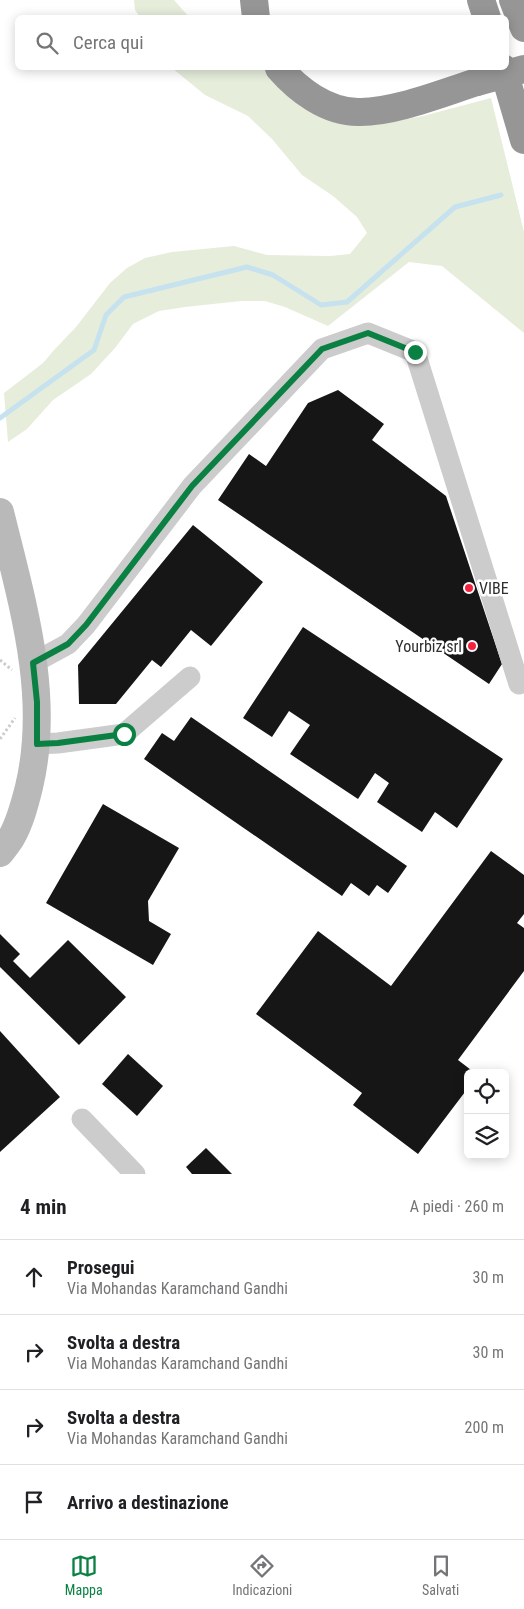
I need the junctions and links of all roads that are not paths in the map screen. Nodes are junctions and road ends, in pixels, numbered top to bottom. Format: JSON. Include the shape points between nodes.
{"nodes":[{"id":1,"x":254,"y":0,"type":"edge"},
{"id":2,"x":481,"y":0,"type":"edge"},
{"id":3,"x":513,"y":0,"type":"edge"},
{"id":4,"x":256,"y":15,"type":"edge"},
{"id":5,"x":486,"y":15,"type":"edge"},
{"id":6,"x":524,"y":28,"type":"edge"},
{"id":7,"x":524,"y":69,"type":"edge"},
{"id":8,"x":281,"y":70,"type":"edge"},
{"id":9,"x":503,"y":70,"type":"edge"},
{"id":10,"x":524,"y":140,"type":"edge"},
{"id":11,"x":0,"y":512,"type":"edge"},
{"id":12,"x":33,"y":663,"type":"junction"},
{"id":13,"x":190,"y":677,"type":"dead end"},
{"id":14,"x":519,"y":684,"type":"dead end"},
{"id":15,"x":37,"y":744,"type":"junction"},
{"id":16,"x":0,"y":853,"type":"edge"},
{"id":17,"x":82,"y":1118,"type":"dead end"},
{"id":18,"x":135,"y":1174,"type":"edge"}],
"edges":[{"from":1,"to":4,"type":"highway"},
{"from":2,"to":5,"type":"highway"},
{"from":3,"to":6,"type":"highway"},
{"from":7,"to":8,"type":"highway","bridge":true,"via":[[398,106],[356,112],[324,104]]},
{"from":9,"to":10,"type":"highway"},
{"from":11,"to":12,"type":"street","via":[[28,628]]},
{"from":12,"to":14,"type":"street","via":[[68,644],[86,625],[192,486],[322,349],[368,333],[415,352]]},
{"from":12,"to":15,"type":"street"},
{"from":13,"to":15,"type":"street","via":[[124,734]]},
{"from":15,"to":16,"type":"street","via":[[25,803],[12,836]]},
{"from":17,"to":18,"type":"street"}]}
